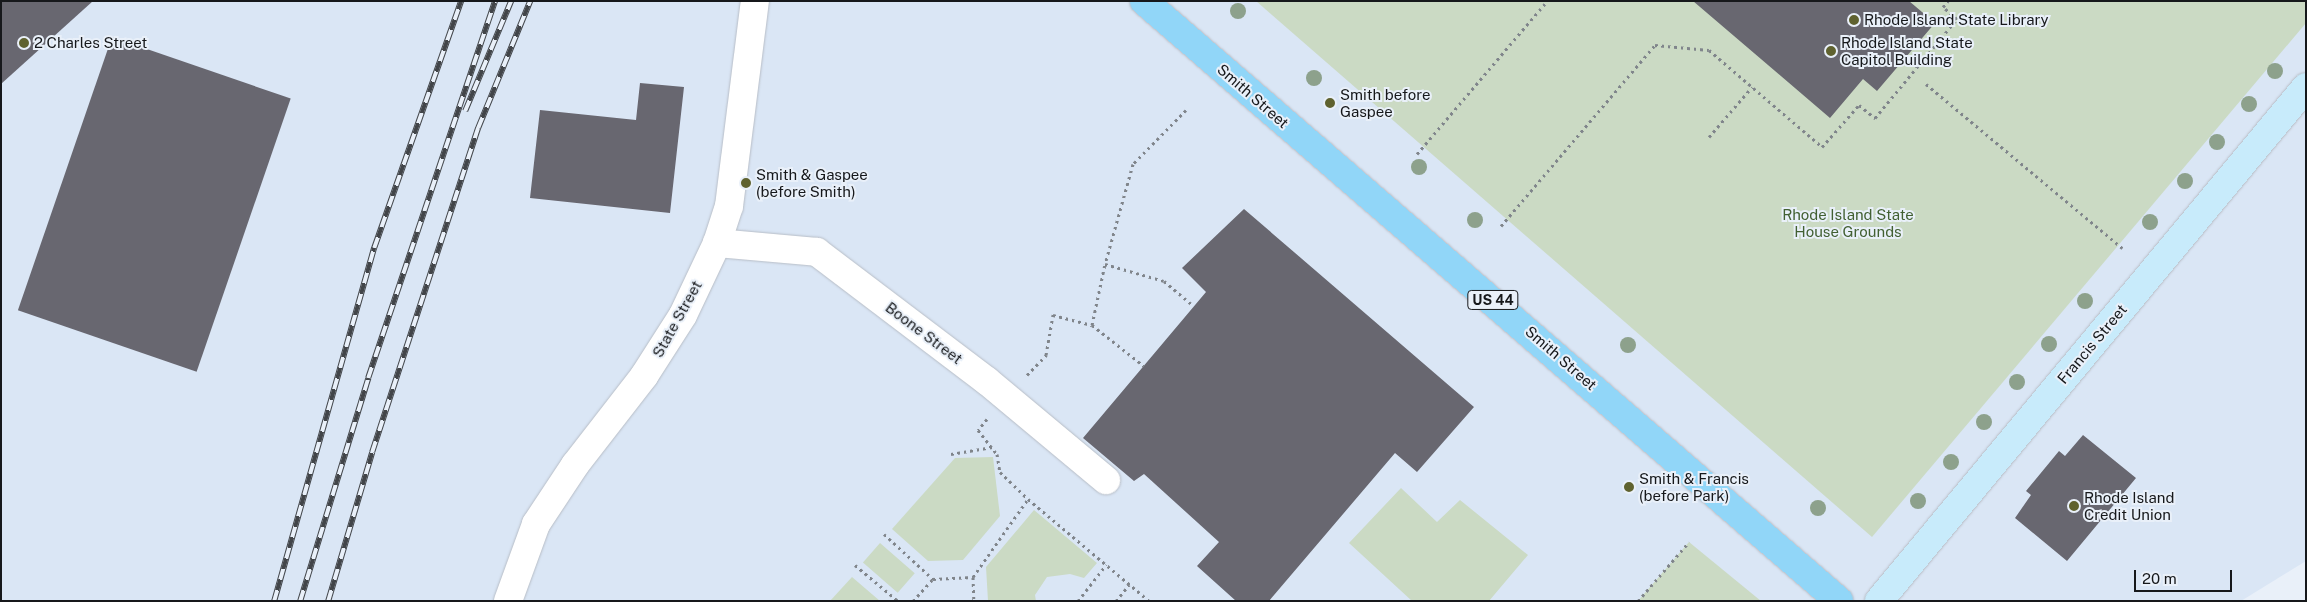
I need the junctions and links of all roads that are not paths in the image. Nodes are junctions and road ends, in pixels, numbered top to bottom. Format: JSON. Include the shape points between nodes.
{"nodes":[{"id":1,"x":755,"y":1,"type":"edge"},
{"id":2,"x":1144,"y":1,"type":"edge"},
{"id":3,"x":2306,"y":87,"type":"edge"},
{"id":4,"x":717,"y":243,"type":"junction"},
{"id":5,"x":1106,"y":480,"type":"dead end"},
{"id":6,"x":508,"y":601,"type":"edge"},
{"id":7,"x":1839,"y":601,"type":"edge"},
{"id":8,"x":1879,"y":601,"type":"edge"}],
"edges":[{"from":1,"to":4,"type":"street","name":"State Street","via":[[729,206]]},
{"from":2,"to":7,"type":"main road","name":"Smith Street","number":"US 44"},
{"from":3,"to":8,"type":"main road","name":"Francis Street"},
{"from":4,"to":5,"type":"street","name":"Boone Street","via":[[817,252],[987,381]]},
{"from":4,"to":6,"type":"street","name":"State Street","via":[[683,315],[644,376],[575,465],[536,524]]}]}
